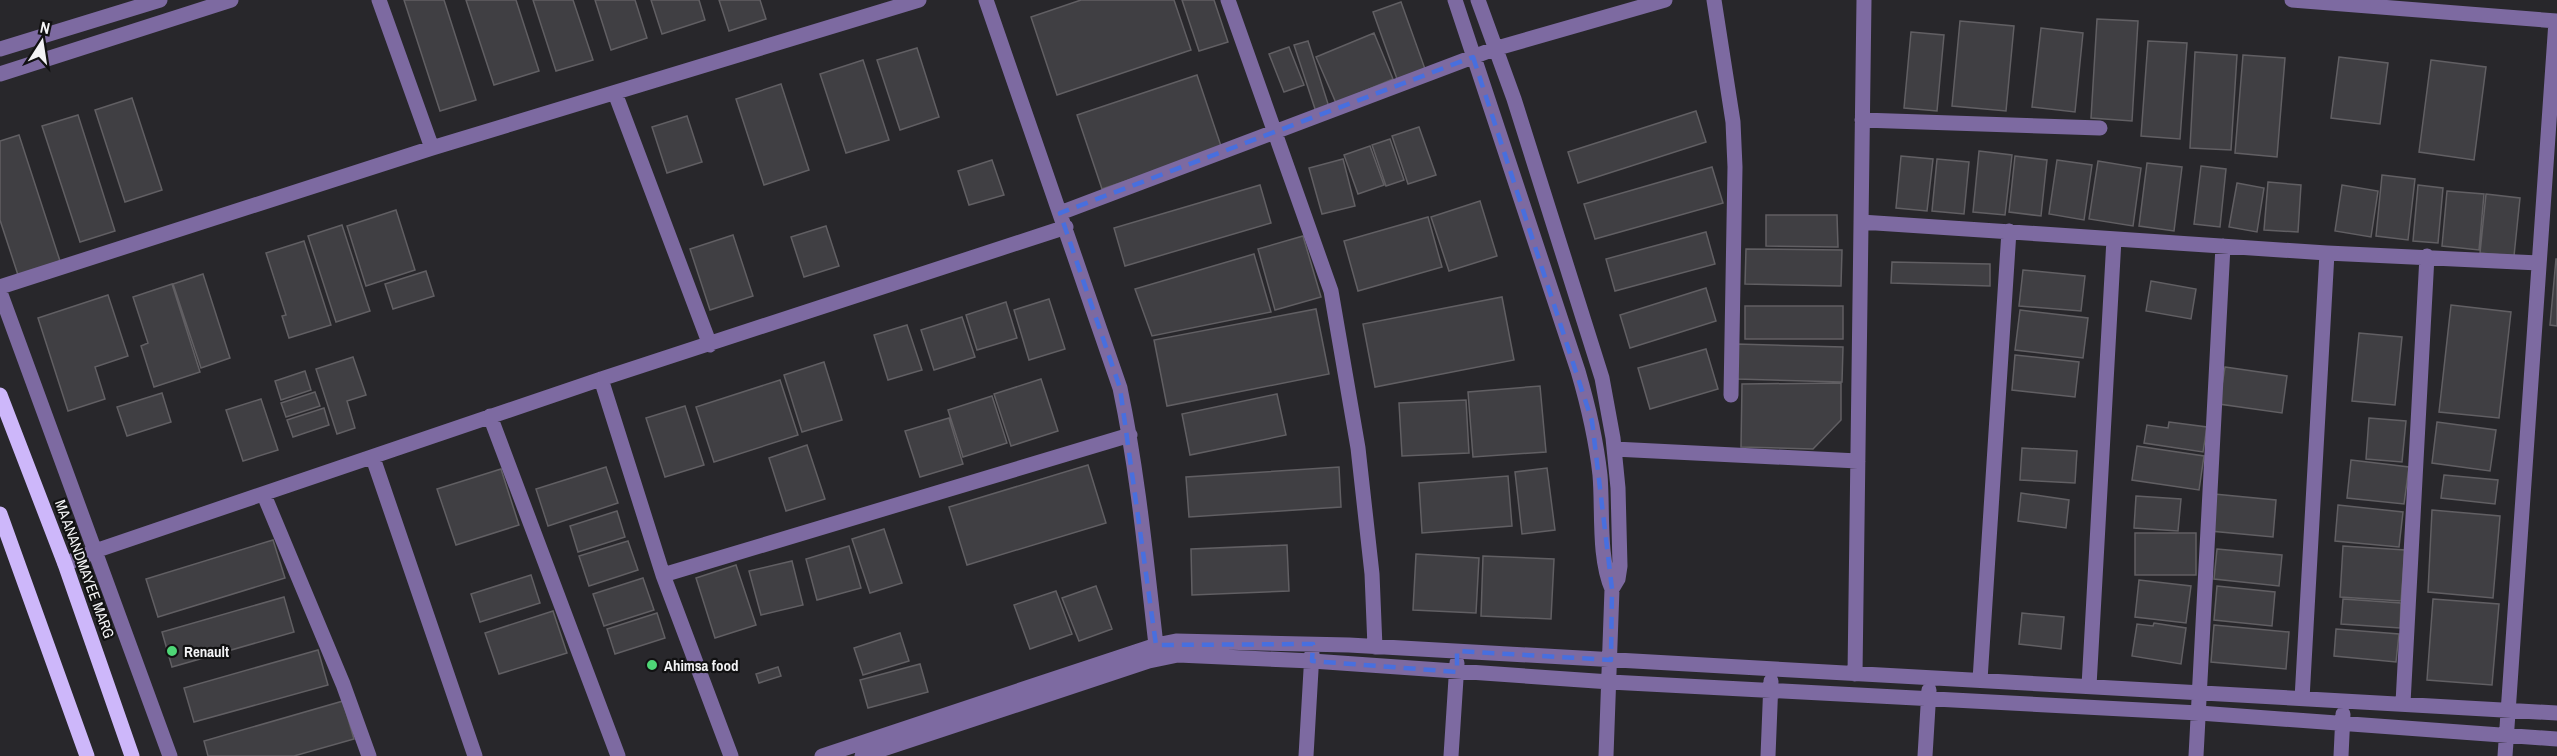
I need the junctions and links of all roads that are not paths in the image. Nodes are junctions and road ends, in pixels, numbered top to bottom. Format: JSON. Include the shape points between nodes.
{"nodes":[{"id":1,"x":160,"y":0,"type":"edge"},
{"id":2,"x":231,"y":0,"type":"edge"},
{"id":3,"x":379,"y":0,"type":"edge"},
{"id":4,"x":919,"y":0,"type":"edge"},
{"id":5,"x":986,"y":0,"type":"edge"},
{"id":6,"x":1228,"y":0,"type":"edge"},
{"id":7,"x":1455,"y":0,"type":"edge"},
{"id":8,"x":1478,"y":0,"type":"edge"},
{"id":9,"x":1665,"y":0,"type":"edge"},
{"id":10,"x":1714,"y":0,"type":"edge"},
{"id":11,"x":1864,"y":0,"type":"edge"},
{"id":12,"x":2292,"y":0,"type":"edge"},
{"id":13,"x":2358,"y":3,"type":"edge"},
{"id":14,"x":2557,"y":21,"type":"edge"},
{"id":15,"x":0,"y":49,"type":"edge"},
{"id":16,"x":1494,"y":49,"type":"junction"},
{"id":17,"x":1473,"y":57,"type":"junction"},
{"id":18,"x":0,"y":74,"type":"edge"},
{"id":19,"x":615,"y":93,"type":"junction"},
{"id":20,"x":1862,"y":120,"type":"junction"},
{"id":21,"x":2100,"y":128,"type":"dead end"},
{"id":22,"x":1274,"y":132,"type":"junction"},
{"id":23,"x":432,"y":147,"type":"junction"},
{"id":24,"x":1060,"y":213,"type":"junction"},
{"id":25,"x":1861,"y":222,"type":"junction"},
{"id":26,"x":1066,"y":228,"type":"junction"},
{"id":27,"x":2009,"y":231,"type":"junction"},
{"id":28,"x":2114,"y":239,"type":"junction"},
{"id":29,"x":2223,"y":246,"type":"junction"},
{"id":30,"x":2327,"y":253,"type":"junction"},
{"id":31,"x":2427,"y":256,"type":"junction"},
{"id":32,"x":2539,"y":263,"type":"junction"},
{"id":33,"x":0,"y":287,"type":"edge"},
{"id":34,"x":0,"y":292,"type":"edge"},
{"id":35,"x":710,"y":345,"type":"junction"},
{"id":36,"x":601,"y":379,"type":"junction"},
{"id":37,"x":0,"y":394,"type":"edge"},
{"id":38,"x":1731,"y":395,"type":"dead end"},
{"id":39,"x":490,"y":416,"type":"junction"},
{"id":40,"x":1130,"y":435,"type":"junction"},
{"id":41,"x":1614,"y":449,"type":"junction"},
{"id":42,"x":373,"y":458,"type":"junction"},
{"id":43,"x":1858,"y":461,"type":"junction"},
{"id":44,"x":264,"y":495,"type":"junction"},
{"id":45,"x":0,"y":514,"type":"edge"},
{"id":46,"x":95,"y":551,"type":"junction"},
{"id":47,"x":65,"y":564,"type":"junction"},
{"id":48,"x":663,"y":575,"type":"junction"},
{"id":49,"x":1612,"y":589,"type":"junction"},
{"id":50,"x":1313,"y":644,"type":"junction"},
{"id":51,"x":1156,"y":645,"type":"junction"},
{"id":52,"x":1375,"y":647,"type":"junction"},
{"id":53,"x":1457,"y":651,"type":"junction"},
{"id":54,"x":1611,"y":660,"type":"junction"},
{"id":55,"x":1312,"y":661,"type":"junction"},
{"id":56,"x":1772,"y":669,"type":"junction"},
{"id":57,"x":1457,"y":672,"type":"junction"},
{"id":58,"x":1855,"y":674,"type":"junction"},
{"id":59,"x":1930,"y":678,"type":"junction"},
{"id":60,"x":1980,"y":680,"type":"junction"},
{"id":61,"x":1610,"y":682,"type":"junction"},
{"id":62,"x":2089,"y":686,"type":"junction"},
{"id":63,"x":1771,"y":691,"type":"junction"},
{"id":64,"x":2200,"y":692,"type":"junction"},
{"id":65,"x":2302,"y":699,"type":"junction"},
{"id":66,"x":1929,"y":700,"type":"junction"},
{"id":67,"x":2344,"y":702,"type":"junction"},
{"id":68,"x":2403,"y":703,"type":"junction"},
{"id":69,"x":2508,"y":710,"type":"junction"},
{"id":70,"x":2199,"y":713,"type":"junction"},
{"id":71,"x":2557,"y":713,"type":"edge"},
{"id":72,"x":2343,"y":723,"type":"junction"},
{"id":73,"x":2506,"y":736,"type":"junction"},
{"id":74,"x":2557,"y":739,"type":"edge"},
{"id":75,"x":87,"y":756,"type":"edge"},
{"id":76,"x":132,"y":756,"type":"edge"},
{"id":77,"x":170,"y":756,"type":"edge"},
{"id":78,"x":369,"y":756,"type":"edge"},
{"id":79,"x":475,"y":756,"type":"edge"},
{"id":80,"x":618,"y":756,"type":"edge"},
{"id":81,"x":731,"y":756,"type":"edge"},
{"id":82,"x":822,"y":756,"type":"edge"},
{"id":83,"x":862,"y":756,"type":"edge"},
{"id":84,"x":1306,"y":756,"type":"edge"},
{"id":85,"x":1451,"y":756,"type":"edge"},
{"id":86,"x":1606,"y":756,"type":"edge"},
{"id":87,"x":1768,"y":756,"type":"edge"},
{"id":88,"x":1925,"y":756,"type":"edge"},
{"id":89,"x":2196,"y":756,"type":"edge"},
{"id":90,"x":2341,"y":756,"type":"edge"},
{"id":91,"x":2505,"y":756,"type":"edge"}],
"edges":[{"from":1,"to":15,"type":"street"},
{"from":2,"to":18,"type":"street"},
{"from":3,"to":23,"type":"street"},
{"from":4,"to":19,"type":"street"},
{"from":5,"to":24,"type":"street"},
{"from":6,"to":22,"type":"street"},
{"from":7,"to":17,"type":"street"},
{"from":8,"to":16,"type":"street"},
{"from":9,"to":16,"type":"street"},
{"from":10,"to":38,"type":"street","via":[[1736,167]]},
{"from":11,"to":20,"type":"street"},
{"from":12,"to":13,"type":"street"},
{"from":13,"to":14,"type":"street"},
{"from":14,"to":32,"type":"street"},
{"from":16,"to":17,"type":"street"},
{"from":16,"to":41,"type":"street","via":[[1514,99],[1602,378]]},
{"from":17,"to":22,"type":"street"},
{"from":17,"to":49,"type":"street","via":[[1592,421],[1606,571]]},
{"from":19,"to":23,"type":"street"},
{"from":19,"to":35,"type":"street"},
{"from":20,"to":21,"type":"street"},
{"from":20,"to":25,"type":"street"},
{"from":22,"to":24,"type":"street"},
{"from":22,"to":52,"type":"street","via":[[1331,291],[1358,448],[1372,574]]},
{"from":23,"to":33,"type":"street"},
{"from":24,"to":26,"type":"street"},
{"from":25,"to":27,"type":"street"},
{"from":25,"to":43,"type":"street"},
{"from":26,"to":35,"type":"street"},
{"from":26,"to":40,"type":"street","via":[[1120,388]]},
{"from":27,"to":28,"type":"street"},
{"from":27,"to":60,"type":"street"},
{"from":28,"to":29,"type":"street"},
{"from":28,"to":62,"type":"street"},
{"from":29,"to":30,"type":"street"},
{"from":29,"to":64,"type":"street"},
{"from":30,"to":31,"type":"street"},
{"from":30,"to":65,"type":"street"},
{"from":31,"to":32,"type":"street"},
{"from":31,"to":68,"type":"street"},
{"from":32,"to":69,"type":"street"},
{"from":34,"to":46,"type":"street"},
{"from":35,"to":36,"type":"street"},
{"from":36,"to":39,"type":"street"},
{"from":36,"to":48,"type":"street"},
{"from":37,"to":47,"type":"main road","name":"MA ANANDMAYEE MARG"},
{"from":39,"to":42,"type":"street"},
{"from":39,"to":80,"type":"street"},
{"from":40,"to":48,"type":"street"},
{"from":40,"to":51,"type":"street"},
{"from":41,"to":43,"type":"street"},
{"from":41,"to":49,"type":"street","via":[[1620,566]]},
{"from":42,"to":44,"type":"street"},
{"from":42,"to":79,"type":"street"},
{"from":43,"to":58,"type":"street"},
{"from":44,"to":46,"type":"street"},
{"from":44,"to":78,"type":"street"},
{"from":45,"to":75,"type":"main road"},
{"from":46,"to":47,"type":"street"},
{"from":46,"to":77,"type":"street"},
{"from":47,"to":76,"type":"main road","name":"MA ANANDMAYEE MARG"},
{"from":48,"to":81,"type":"street"},
{"from":49,"to":54,"type":"street"},
{"from":50,"to":51,"type":"street","via":[[1176,641]]},
{"from":50,"to":52,"type":"street"},
{"from":50,"to":55,"type":"street"},
{"from":51,"to":82,"type":"street"},
{"from":52,"to":53,"type":"street"},
{"from":53,"to":54,"type":"street"},
{"from":53,"to":57,"type":"street"},
{"from":54,"to":56,"type":"street"},
{"from":54,"to":61,"type":"street"},
{"from":55,"to":57,"type":"street"},
{"from":55,"to":83,"type":"street","via":[[1164,657]]},
{"from":55,"to":84,"type":"street"},
{"from":56,"to":58,"type":"street"},
{"from":56,"to":63,"type":"street"},
{"from":57,"to":61,"type":"street"},
{"from":57,"to":85,"type":"street"},
{"from":58,"to":59,"type":"street"},
{"from":59,"to":60,"type":"street"},
{"from":59,"to":66,"type":"street"},
{"from":60,"to":62,"type":"street"},
{"from":61,"to":63,"type":"street"},
{"from":61,"to":86,"type":"street"},
{"from":62,"to":64,"type":"street"},
{"from":63,"to":66,"type":"street"},
{"from":63,"to":87,"type":"street"},
{"from":64,"to":65,"type":"street"},
{"from":64,"to":70,"type":"street"},
{"from":65,"to":67,"type":"street"},
{"from":66,"to":70,"type":"street"},
{"from":66,"to":88,"type":"street"},
{"from":67,"to":68,"type":"street"},
{"from":67,"to":72,"type":"street"},
{"from":68,"to":69,"type":"street"},
{"from":69,"to":71,"type":"street"},
{"from":69,"to":73,"type":"street"},
{"from":70,"to":72,"type":"street"},
{"from":70,"to":89,"type":"street"},
{"from":72,"to":73,"type":"street"},
{"from":72,"to":90,"type":"street"},
{"from":73,"to":74,"type":"street"},
{"from":73,"to":91,"type":"street"}]}
